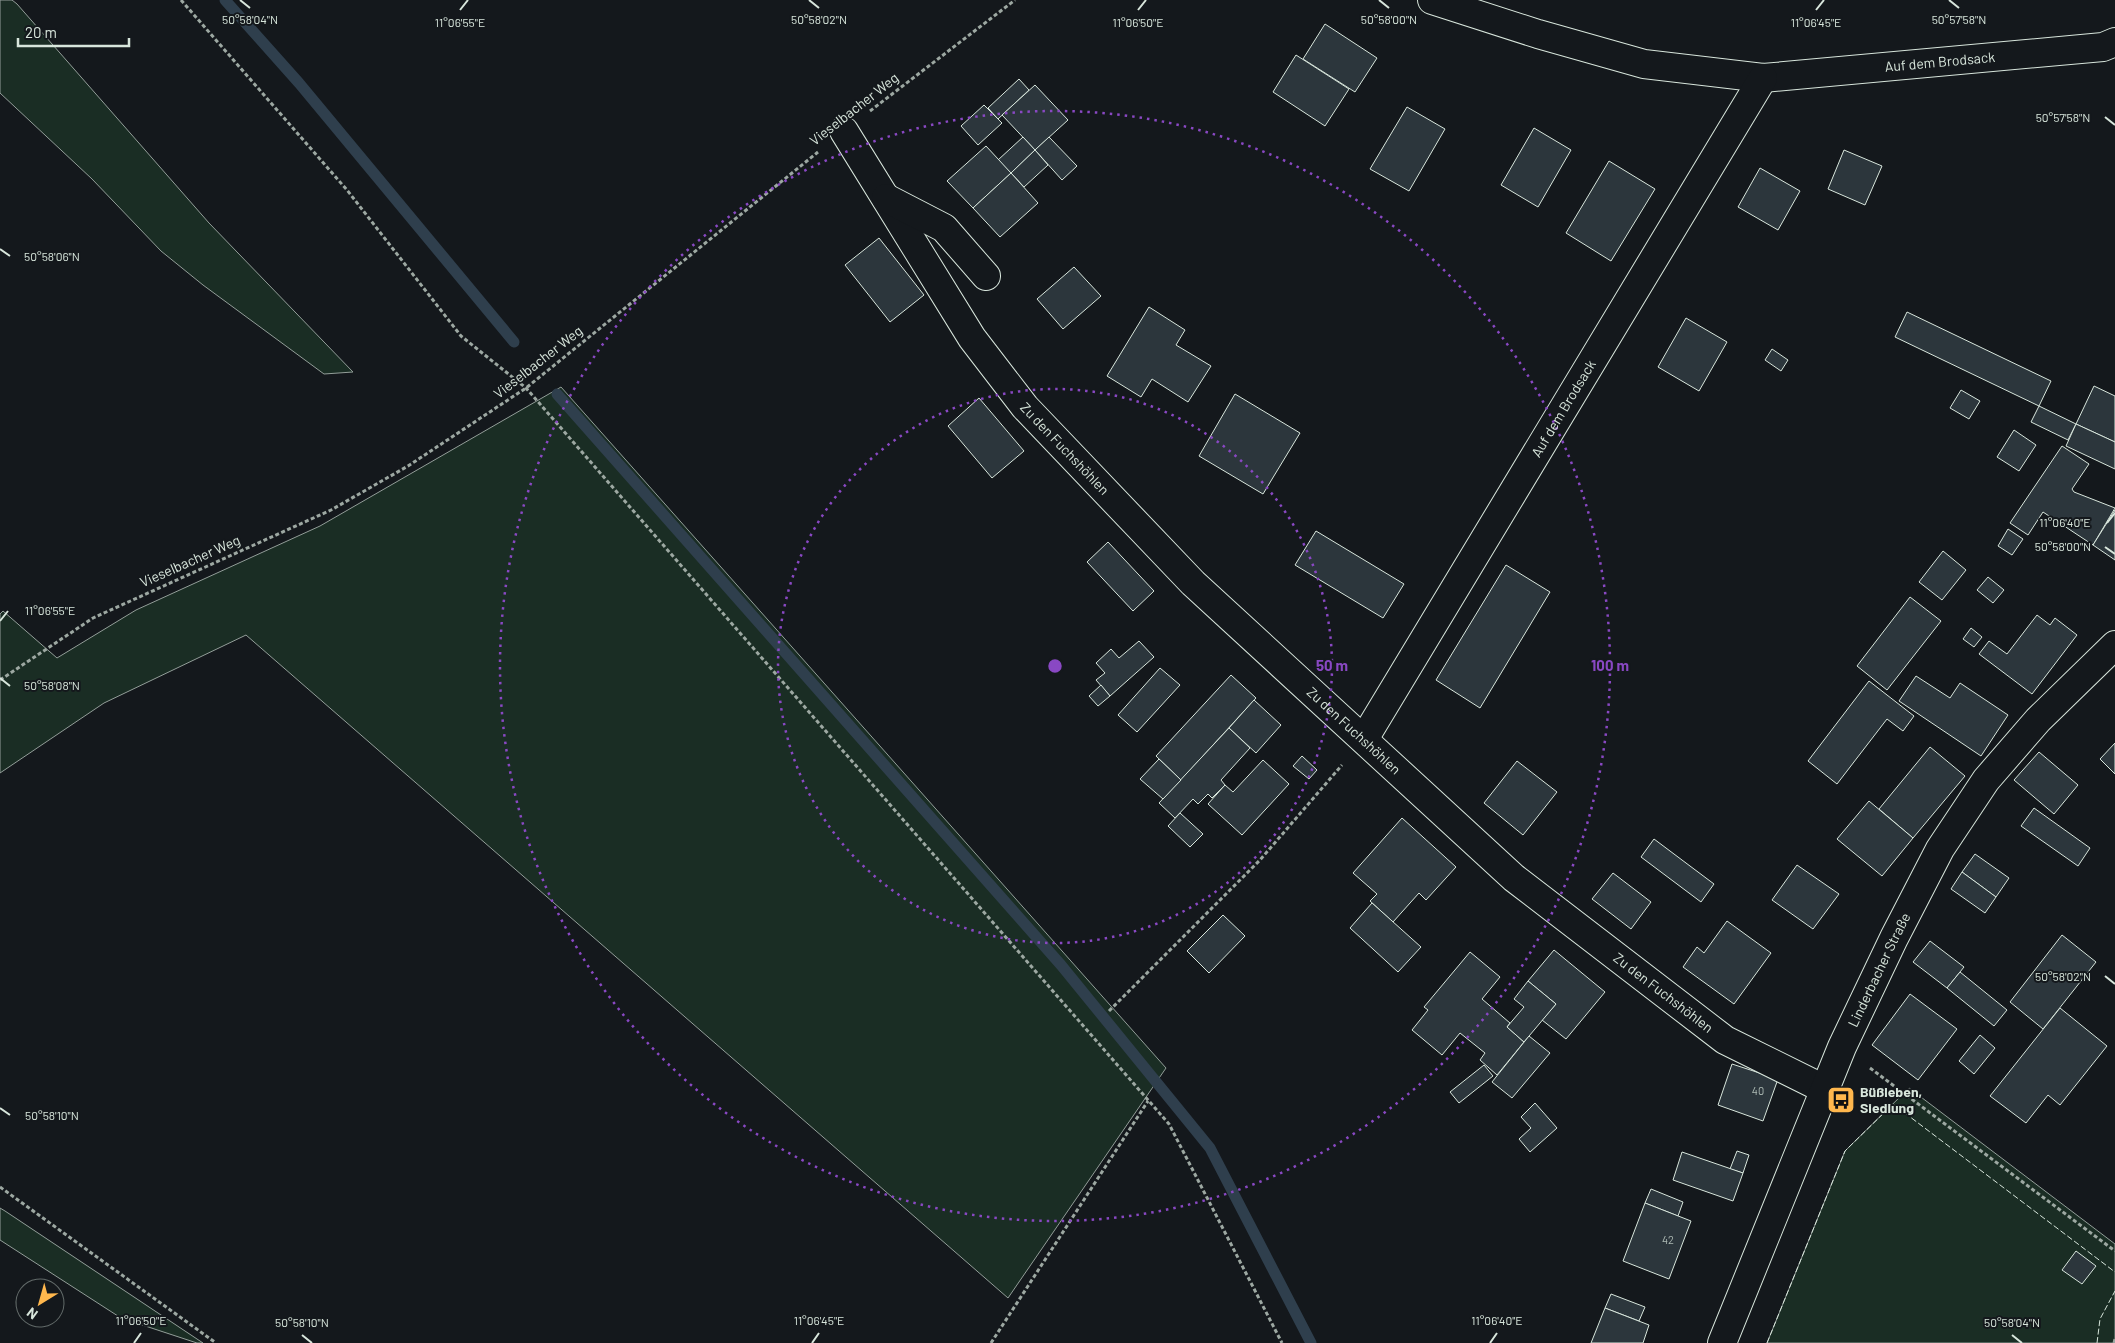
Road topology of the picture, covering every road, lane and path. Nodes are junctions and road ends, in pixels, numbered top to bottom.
1 (180, 0) edge
2 (1015, 0) edge
3 (1432, 0) edge
4 (2115, 42) edge
5 (1763, 78) junction
6 (844, 131) junction
7 (886, 198) junction
8 (986, 276) dead end
9 (526, 388) junction
10 (2115, 645) edge
11 (0, 680) edge
12 (1364, 739) junction
13 (1109, 1011) dead end
14 (1842, 1047) junction
15 (1824, 1089) junction
16 (1148, 1101) junction
17 (0, 1187) edge
18 (2115, 1251) edge
19 (2115, 1339) edge
20 (216, 1343) edge
21 (991, 1343) edge
22 (1282, 1343) edge
23 (1722, 1343) edge
24 (2114, 1343) edge

1 - 9 path
2 - 6 path, Vieselbacher Weg
3 - 5 street, Auf dem Brodsack
4 - 5 street, Auf dem Brodsack
5 - 12 street, Auf dem Brodsack
6 - 7 street, Zu den Fuchshöhlen
6 - 9 path, Vieselbacher Weg
7 - 8 street
7 - 12 street, Zu den Fuchshöhlen
9 - 11 path, Vieselbacher Weg
9 - 16 path
10 - 14 street, Linderbacher Straße
12 - 13 path
12 - 15 street, Zu den Fuchshöhlen
14 - 15 street, Linderbacher Straße
14 - 18 path
15 - 23 street, Linderbacher Straße
16 - 21 path
16 - 22 path
17 - 20 path
19 - 24 path

